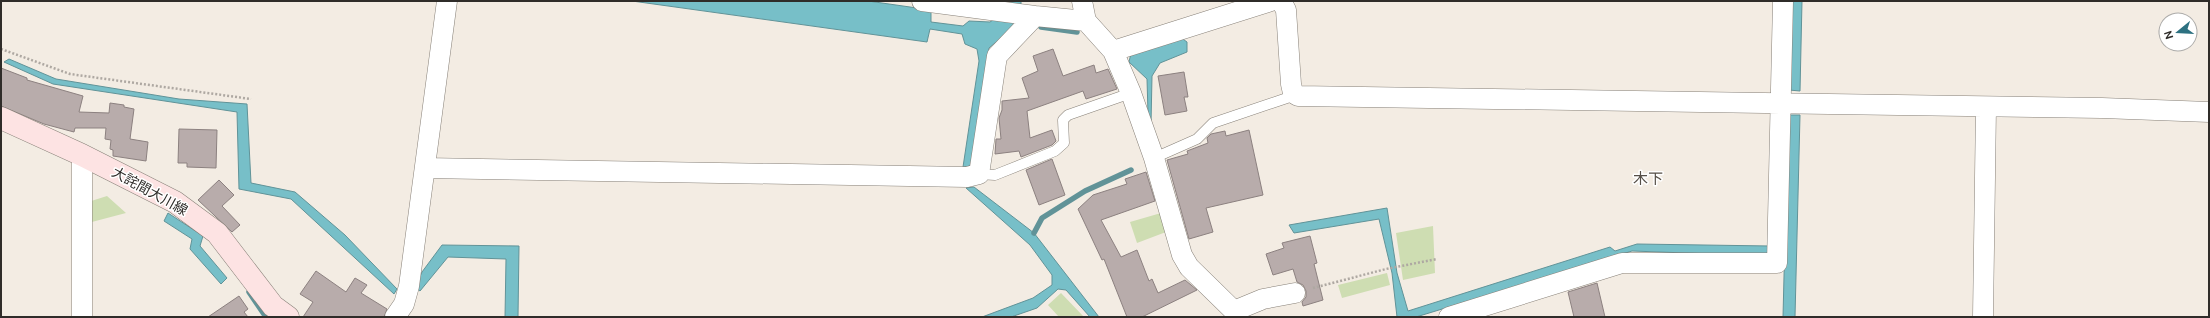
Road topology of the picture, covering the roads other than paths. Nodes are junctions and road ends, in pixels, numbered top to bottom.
1 (447, 1) edge
2 (922, 1) edge
3 (1082, 1) edge
4 (1271, 1) edge
5 (1281, 1) edge
6 (1783, 1) edge
7 (1029, 16) junction
8 (1086, 21) junction
9 (1113, 52) junction
10 (1293, 92) junction
11 (1131, 93) junction
12 (1781, 102) junction
13 (1986, 107) junction
14 (2209, 112) edge
15 (1, 118) edge
16 (82, 155) junction
17 (1154, 158) junction
18 (425, 168) junction
19 (979, 174) junction
20 (1295, 293) road end
21 (1236, 314) edge
22 (82, 317) edge
23 (288, 317) edge
24 (395, 317) edge
25 (1448, 317) edge
26 (1983, 317) edge

1 - 18 street
2 - 7 street
3 - 8 street
4 - 9 street
5 - 10 street
6 - 12 street
7 - 8 street
7 - 19 street
8 - 9 street
9 - 11 street
10 - 12 street
10 - 17 lane
11 - 17 street
11 - 19 lane
12 - 13 street
12 - 25 street
13 - 14 street
13 - 26 street
15 - 16 main road, 大詫間大川線
16 - 22 street
16 - 23 main road, 大詫間大川線
17 - 21 street
18 - 19 street
18 - 24 street
20 - 21 street

